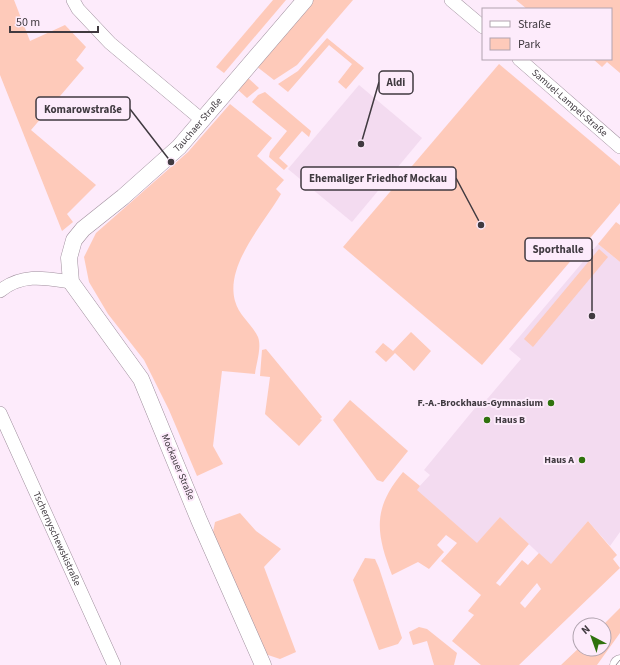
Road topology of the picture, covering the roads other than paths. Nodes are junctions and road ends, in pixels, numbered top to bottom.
1 (73, 0) edge
2 (305, 0) edge
3 (451, 0) edge
4 (482, 26) edge
5 (521, 60) edge
6 (202, 120) junction
7 (620, 147) edge
8 (71, 282) junction
9 (0, 291) edge
10 (0, 413) edge
11 (114, 665) edge
12 (264, 665) edge

1 - 6 street
2 - 6 street, Tauchaer Straße
3 - 4 street
5 - 7 street, Samuel-Lampel-Straße
6 - 8 street, Tauchaer Straße
8 - 9 street
8 - 12 street, Mockauer Straße
10 - 11 street, Tschernyschewskistraße

